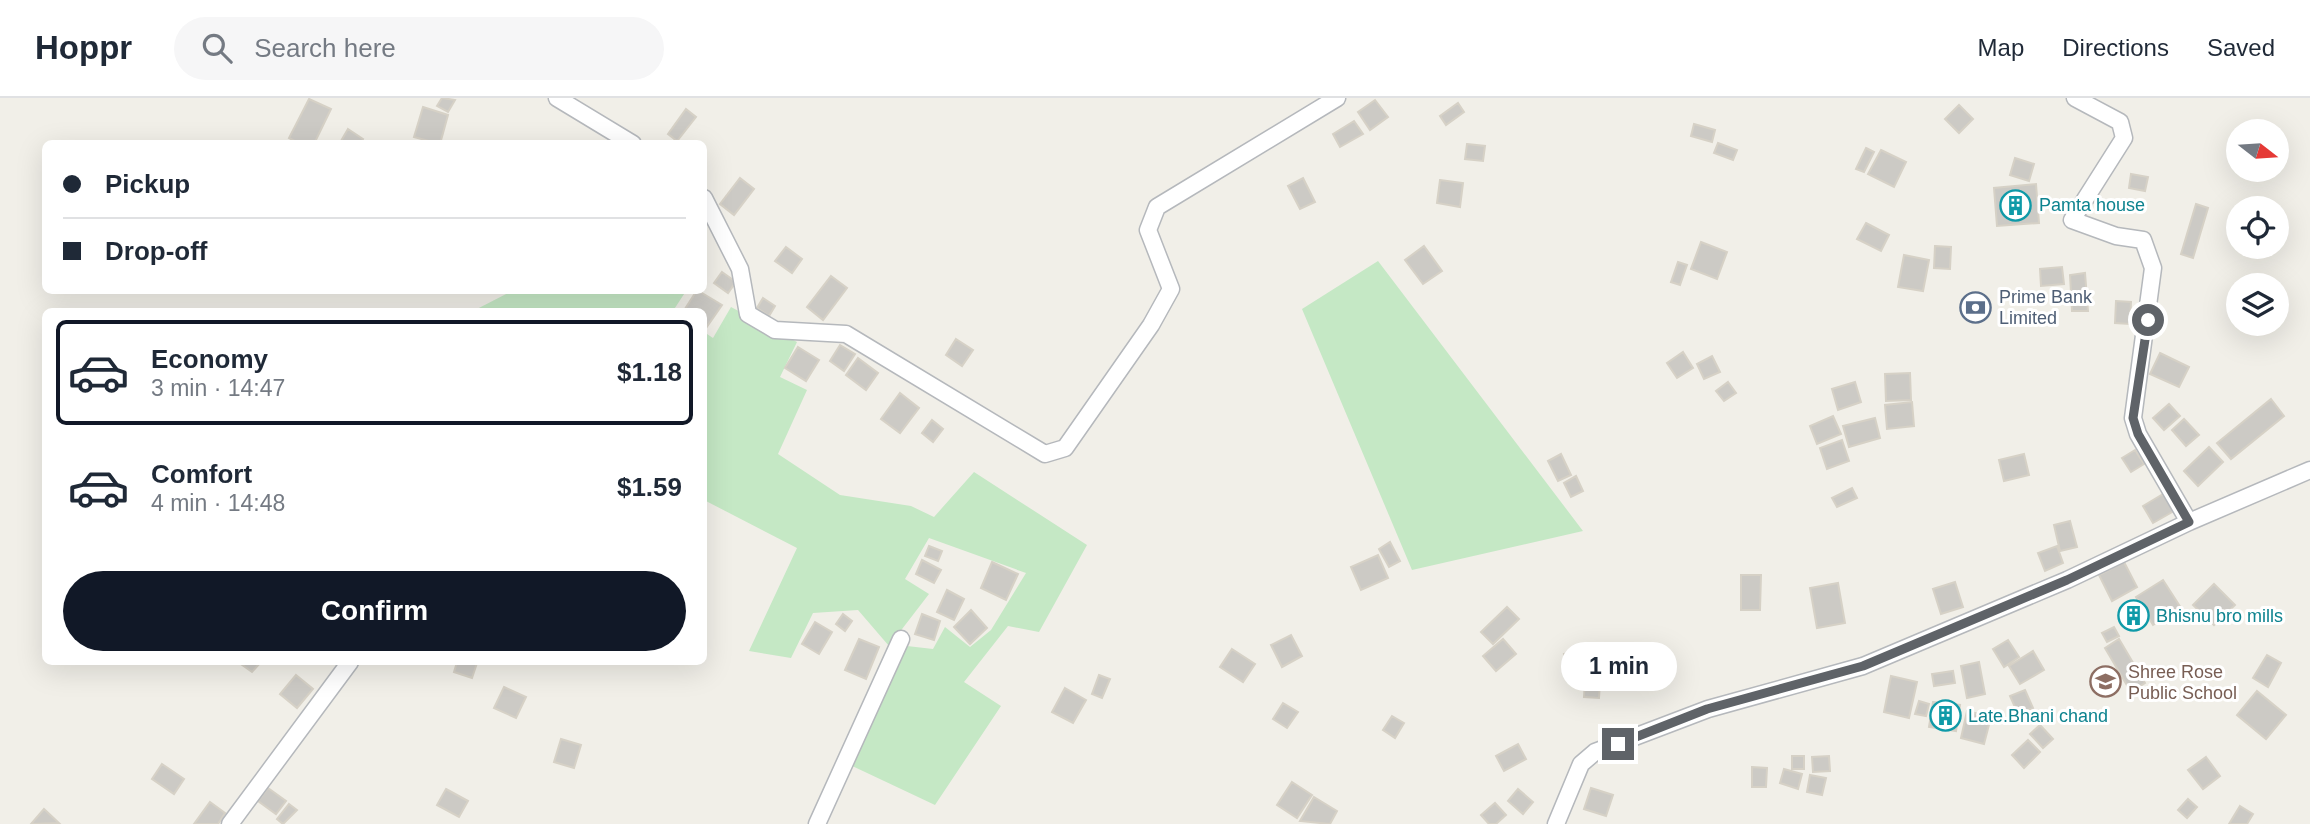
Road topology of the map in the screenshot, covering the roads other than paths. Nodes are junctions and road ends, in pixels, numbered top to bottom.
1 (557, 98) edge
2 (1337, 98) edge
3 (2075, 98) edge
4 (626, 140) edge
5 (707, 204) edge
6 (2310, 470) edge
7 (2189, 522) junction
8 (901, 639) dead end
9 (348, 665) edge
10 (230, 824) edge
11 (817, 824) edge
12 (1556, 824) edge

1 - 4 street
2 - 5 street
3 - 7 street
6 - 7 street
7 - 12 street
8 - 11 street
9 - 10 street

